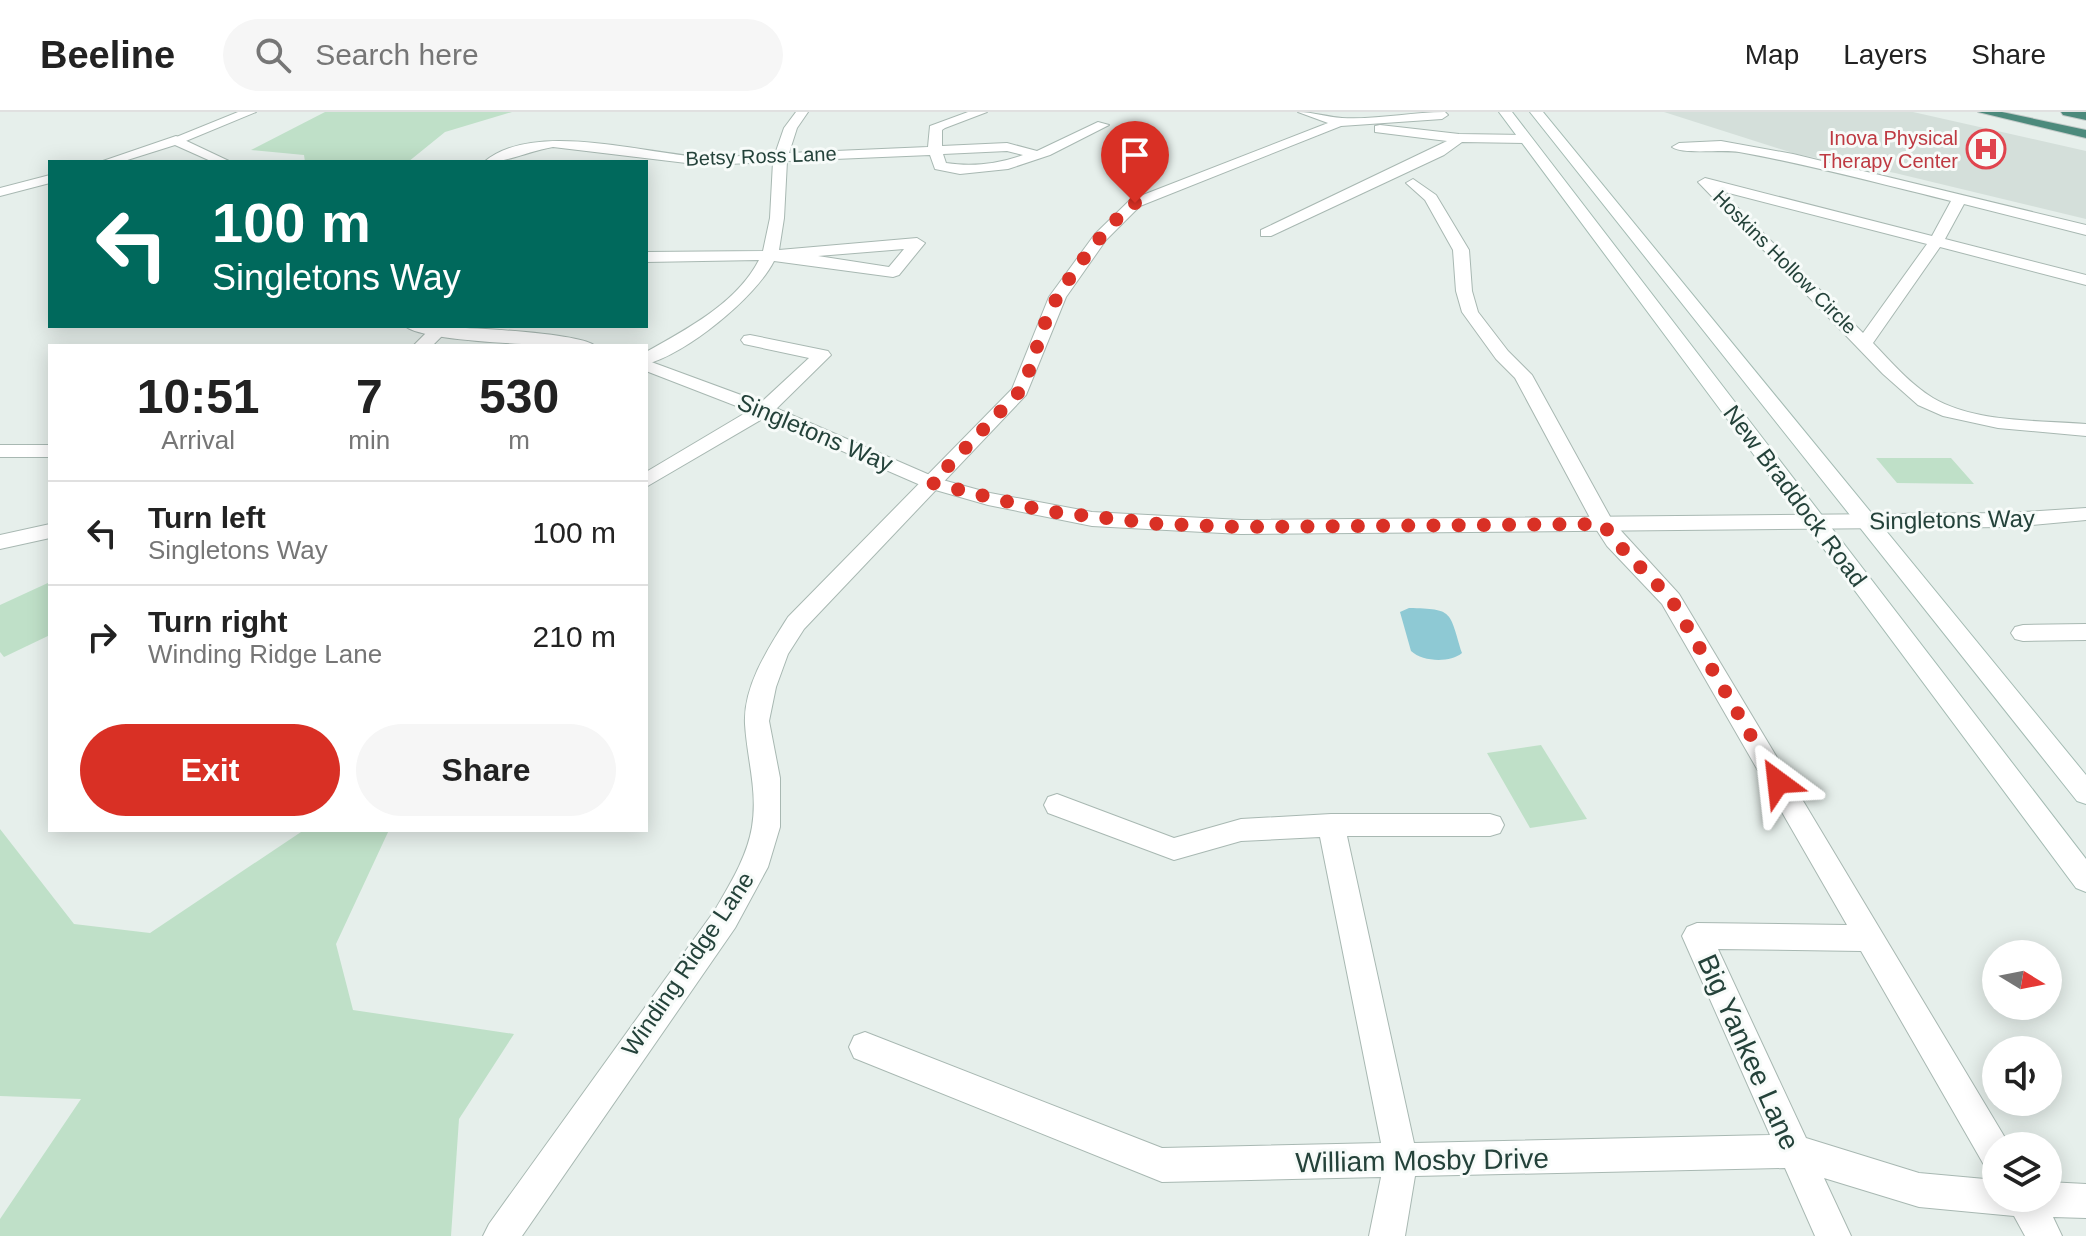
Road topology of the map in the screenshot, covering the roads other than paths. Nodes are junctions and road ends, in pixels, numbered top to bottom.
1 (250, 112) edge
2 (802, 112) edge
3 (981, 112) edge
4 (1304, 112) edge
5 (1505, 112) edge
6 (1536, 112) edge
7 (1984, 112) edge
8 (2067, 112) edge
9 (1442, 115) dead end
10 (2086, 116) edge
11 (1341, 122) junction
12 (1103, 125) dead end
13 (2086, 134) edge
14 (1459, 138) junction
15 (1525, 139) junction
16 (176, 140) junction
17 (1679, 147) dead end
18 (935, 150) junction
19 (783, 157) junction
20 (113, 160) edge
21 (220, 160) edge
22 (496, 160) edge
23 (48, 180) edge
24 (1413, 183) dead end
25 (0, 192) edge
26 (1960, 199) junction
27 (2086, 230) edge
28 (1266, 233) dead end
29 (1937, 240) junction
30 (770, 255) junction
31 (648, 257) edge
32 (2086, 280) edge
33 (424, 328) edge
34 (438, 331) junction
35 (750, 340) dead end
36 (1865, 342) junction
37 (424, 344) edge
38 (574, 344) edge
39 (648, 358) edge
40 (648, 366) edge
41 (764, 410) junction
42 (2086, 430) edge
43 (0, 451) edge
44 (48, 451) edge
45 (648, 480) edge
46 (932, 483) junction
47 (2086, 514) edge
48 (1814, 521) junction
49 (1866, 522) junction
50 (1603, 524) junction
51 (48, 531) edge
52 (0, 542) edge
53 (2086, 632) edge
54 (2023, 633) dead end
55 (2086, 794) edge
56 (1057, 805) dead end
57 (1331, 825) junction
58 (1490, 825) dead end
59 (2086, 880) edge
60 (1868, 938) junction
61 (865, 1047) dead end
62 (1983, 1132) edge
63 (1793, 1151) junction
64 (1401, 1161) junction
65 (1982, 1195) edge
66 (2062, 1200) edge
67 (2086, 1201) edge
68 (2024, 1212) edge
69 (501, 1236) edge
70 (1387, 1236) edge
71 (1833, 1236) edge
72 (2044, 1236) edge

1 - 16 street
2 - 19 street
3 - 18 street
4 - 11 street
5 - 15 street, New Braddock Road
6 - 49 street, New Braddock Road
7 - 13 highway
8 - 10 highway
9 - 11 street, Winding Ridge Lane
11 - 14 street
11 - 46 street, Winding Ridge Lane
12 - 18 street, Betsy Ross Lane
14 - 15 street
14 - 28 street
15 - 48 street, New Braddock Road
16 - 20 street
16 - 21 street
17 - 26 street
18 - 19 street, Betsy Ross Lane
19 - 22 street, Betsy Ross Lane
19 - 30 street
23 - 25 street
24 - 50 street
26 - 27 street
26 - 29 street
29 - 32 street, Hoskins Hollow Circle
29 - 36 street
29 - 36 street, Hoskins Hollow Circle
30 - 30 street
30 - 31 street
30 - 39 street
33 - 34 street
34 - 37 street
34 - 38 street
35 - 41 street
36 - 42 street, Hoskins Hollow Circle
40 - 41 street, Singletons Way
41 - 45 street
41 - 46 street, Singletons Way
43 - 44 street
46 - 50 street, Singletons Way
46 - 69 street, Winding Ridge Lane
47 - 49 street, Singletons Way
48 - 49 street, Singletons Way
48 - 50 street, Singletons Way
48 - 59 street, New Braddock Road
49 - 55 street, New Braddock Road
50 - 60 street
51 - 52 street
53 - 54 street
56 - 57 street
57 - 58 street
57 - 64 street
60 - 62 street
60 - 63 street, Big Yankee Lane
61 - 64 street, William Mosby Drive
63 - 64 street, William Mosby Drive
63 - 65 street, William Mosby Drive
63 - 71 street, Big Yankee Lane
64 - 70 street
66 - 67 street, William Mosby Drive
68 - 72 street

